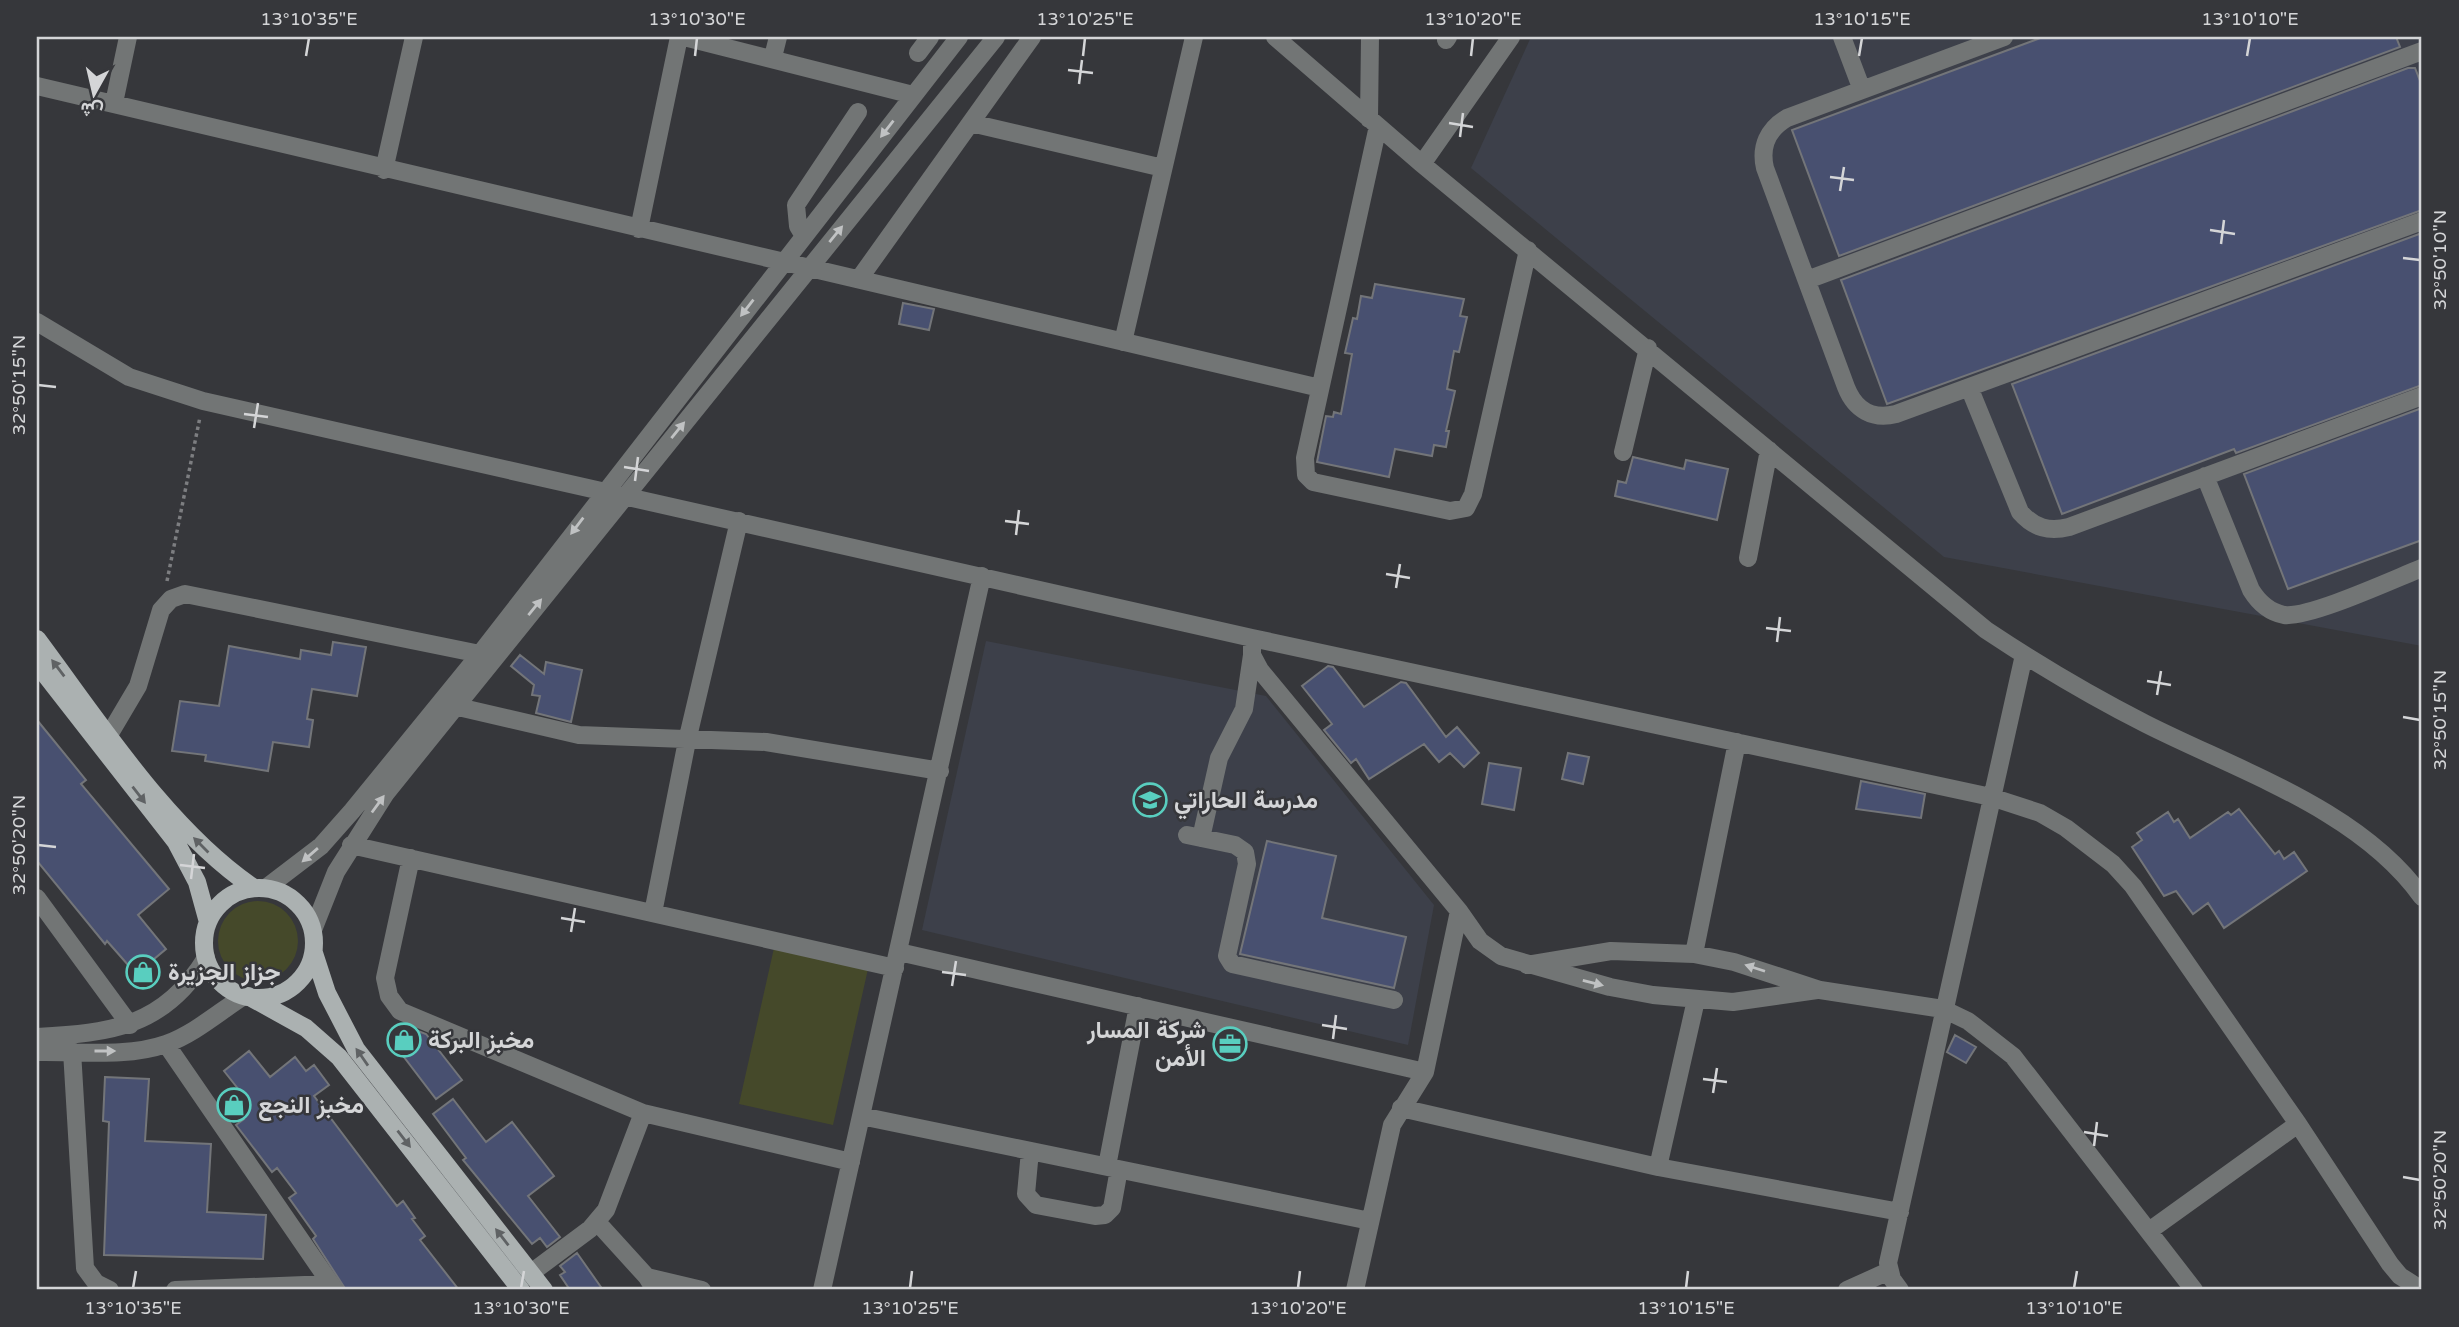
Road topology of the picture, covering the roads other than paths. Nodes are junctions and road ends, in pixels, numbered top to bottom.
1 (128, 37) edge
2 (414, 37) edge
3 (681, 37) edge
4 (778, 37) edge
5 (930, 37) edge
6 (959, 37) edge
7 (996, 37) edge
8 (1032, 37) edge
9 (1194, 37) edge
10 (1275, 37) edge
11 (1370, 37) edge
12 (1511, 37) edge
13 (1842, 37) edge
14 (2004, 37) edge
15 (2419, 37) edge
16 (2422, 48) edge
17 (918, 53) dead end
18 (773, 57) junction
19 (37, 86) edge
20 (1862, 90) junction
21 (914, 96) junction
22 (114, 103) junction
23 (858, 112) dead end
24 (1374, 122) junction
25 (971, 123) junction
26 (1422, 164) junction
27 (1163, 168) junction
28 (384, 170) junction
29 (2422, 221) edge
30 (639, 229) junction
31 (804, 236) junction
32 (1528, 250) junction
33 (783, 262) junction
34 (808, 268) junction
35 (859, 279) junction
36 (1807, 280) junction
37 (37, 322) edge
38 (1123, 342) junction
39 (1648, 348) junction
40 (1969, 387) junction
41 (1320, 388) junction
42 (2422, 396) edge
43 (1769, 450) junction
44 (1623, 452) dead end
45 (2205, 476) junction
46 (603, 492) junction
47 (625, 496) junction
48 (738, 521) junction
49 (1748, 558) dead end
50 (2422, 568) edge
51 (982, 576) junction
52 (37, 639) edge
53 (1252, 646) junction
54 (480, 654) junction
55 (2024, 655) junction
56 (37, 664) edge
57 (454, 706) junction
58 (109, 734) junction
59 (687, 741) junction
60 (1737, 742) junction
61 (940, 771) junction
62 (1991, 797) junction
63 (351, 845) junction
64 (411, 858) junction
65 (260, 888) junction
66 (2422, 897) edge
67 (37, 898) edge
68 (1459, 911) junction
69 (653, 913) junction
70 (208, 922) junction
71 (313, 930) junction
72 (314, 953) junction
73 (1694, 954) junction
74 (206, 958) junction
75 (897, 960) junction
76 (1527, 965) junction
77 (1820, 990) junction
78 (246, 996) junction
79 (1394, 1000) dead end
80 (1696, 1000) junction
81 (1138, 1006) junction
82 (1943, 1009) junction
83 (130, 1025) junction
84 (37, 1037) edge
85 (166, 1044) junction
86 (72, 1051) junction
87 (37, 1052) edge
88 (1425, 1072) junction
89 (1401, 1108) junction
90 (643, 1114) junction
91 (862, 1116) junction
92 (2298, 1124) junction
93 (1030, 1151) junction
94 (851, 1162) junction
95 (1658, 1167) junction
96 (1113, 1168) junction
97 (1900, 1212) junction
98 (1370, 1221) junction
99 (597, 1222) junction
100 (2149, 1231) junction
101 (1889, 1271) junction
102 (531, 1273) junction
103 (651, 1284) edge
104 (333, 1287) edge
105 (2191, 1289) edge
106 (110, 1290) edge
107 (175, 1290) edge
108 (521, 1290) edge
109 (544, 1290) edge
110 (702, 1290) edge
111 (822, 1290) edge
112 (1355, 1290) edge
113 (1847, 1290) edge
114 (1900, 1290) edge
115 (2422, 1290) edge

1 - 22 street
2 - 28 street
3 - 18 street
3 - 30 street
4 - 18 street
5 - 17 street
6 - 21 street
34 -> 7 street
8 - 25 street
9 - 27 street
10 - 24 street
11 - 24 street
12 - 26 street
13 - 20 street
14 - 20 street
15 - 16 street
16 - 36 street
18 - 21 street
19 - 22 street
20 - 36 street
21 -> 31 street
22 - 28 street
23 - 31 street
24 - 26 street
24 - 41 street
25 - 27 street
25 - 35 street
26 - 32 street
27 - 38 street
28 - 30 street
29 - 40 street
30 - 33 street
31 - 33 street
32 - 39 street
32 - 41 street
33 - 34 street
33 -> 46 street
34 - 35 street
47 -> 34 street
35 - 38 street
36 - 40 street
37 - 46 street
38 - 41 street
39 - 43 street
39 - 44 street
40 - 45 street
42 - 45 street
43 - 49 street
43 - 55 street
45 - 50 street
46 - 47 street
46 -> 54 street
47 - 48 street
57 -> 47 street
48 - 51 street
48 - 59 street
51 - 53 street
51 - 61 street
58 -> 52 main road
53 - 60 street
53 - 68 street
53 - 79 street
54 - 58 street
54 -> 65 street
55 - 62 street
55 - 66 street
56 -> 70 main road
57 - 59 street
63 -> 57 street
65 -> 58 main road
59 - 61 street
59 - 69 street
60 - 62 street
60 - 73 street
61 - 75 street
62 - 82 street
62 - 92 street
63 - 64 street
63 - 71 street
64 - 69 street
64 - 90 street
65 - 70 main road
65 - 71 main road
67 - 83 street
68 - 76 street
68 - 88 street
69 - 75 street
70 - 74 main road
71 - 72 main road
72 - 78 main road
102 -> 72 main road
73 - 76 street
77 -> 73 street
74 - 78 main road
74 - 83 street
75 - 81 street
75 - 91 street
76 -> 80 street
77 - 80 street
77 - 82 street
78 - 85 street
78 -> 108 main road
80 - 95 street
81 - 88 street
81 - 96 street
82 - 97 street
82 - 100 street
83 - 84 street
86 -> 85 street
85 - 104 street
86 - 87 street
86 - 106 street
88 - 89 street
89 - 95 street
89 - 98 street
90 - 94 street
90 - 99 street
91 - 93 street
91 - 94 street
92 - 100 street
92 - 115 street
93 - 96 street
93 - 96 street
94 - 111 street
95 - 97 street
96 - 98 street
97 - 101 street
98 - 112 street
99 - 102 street
99 - 103 street
100 - 105 street
101 - 113 street
101 - 114 street
102 - 109 main road
103 - 110 street
104 - 107 street

